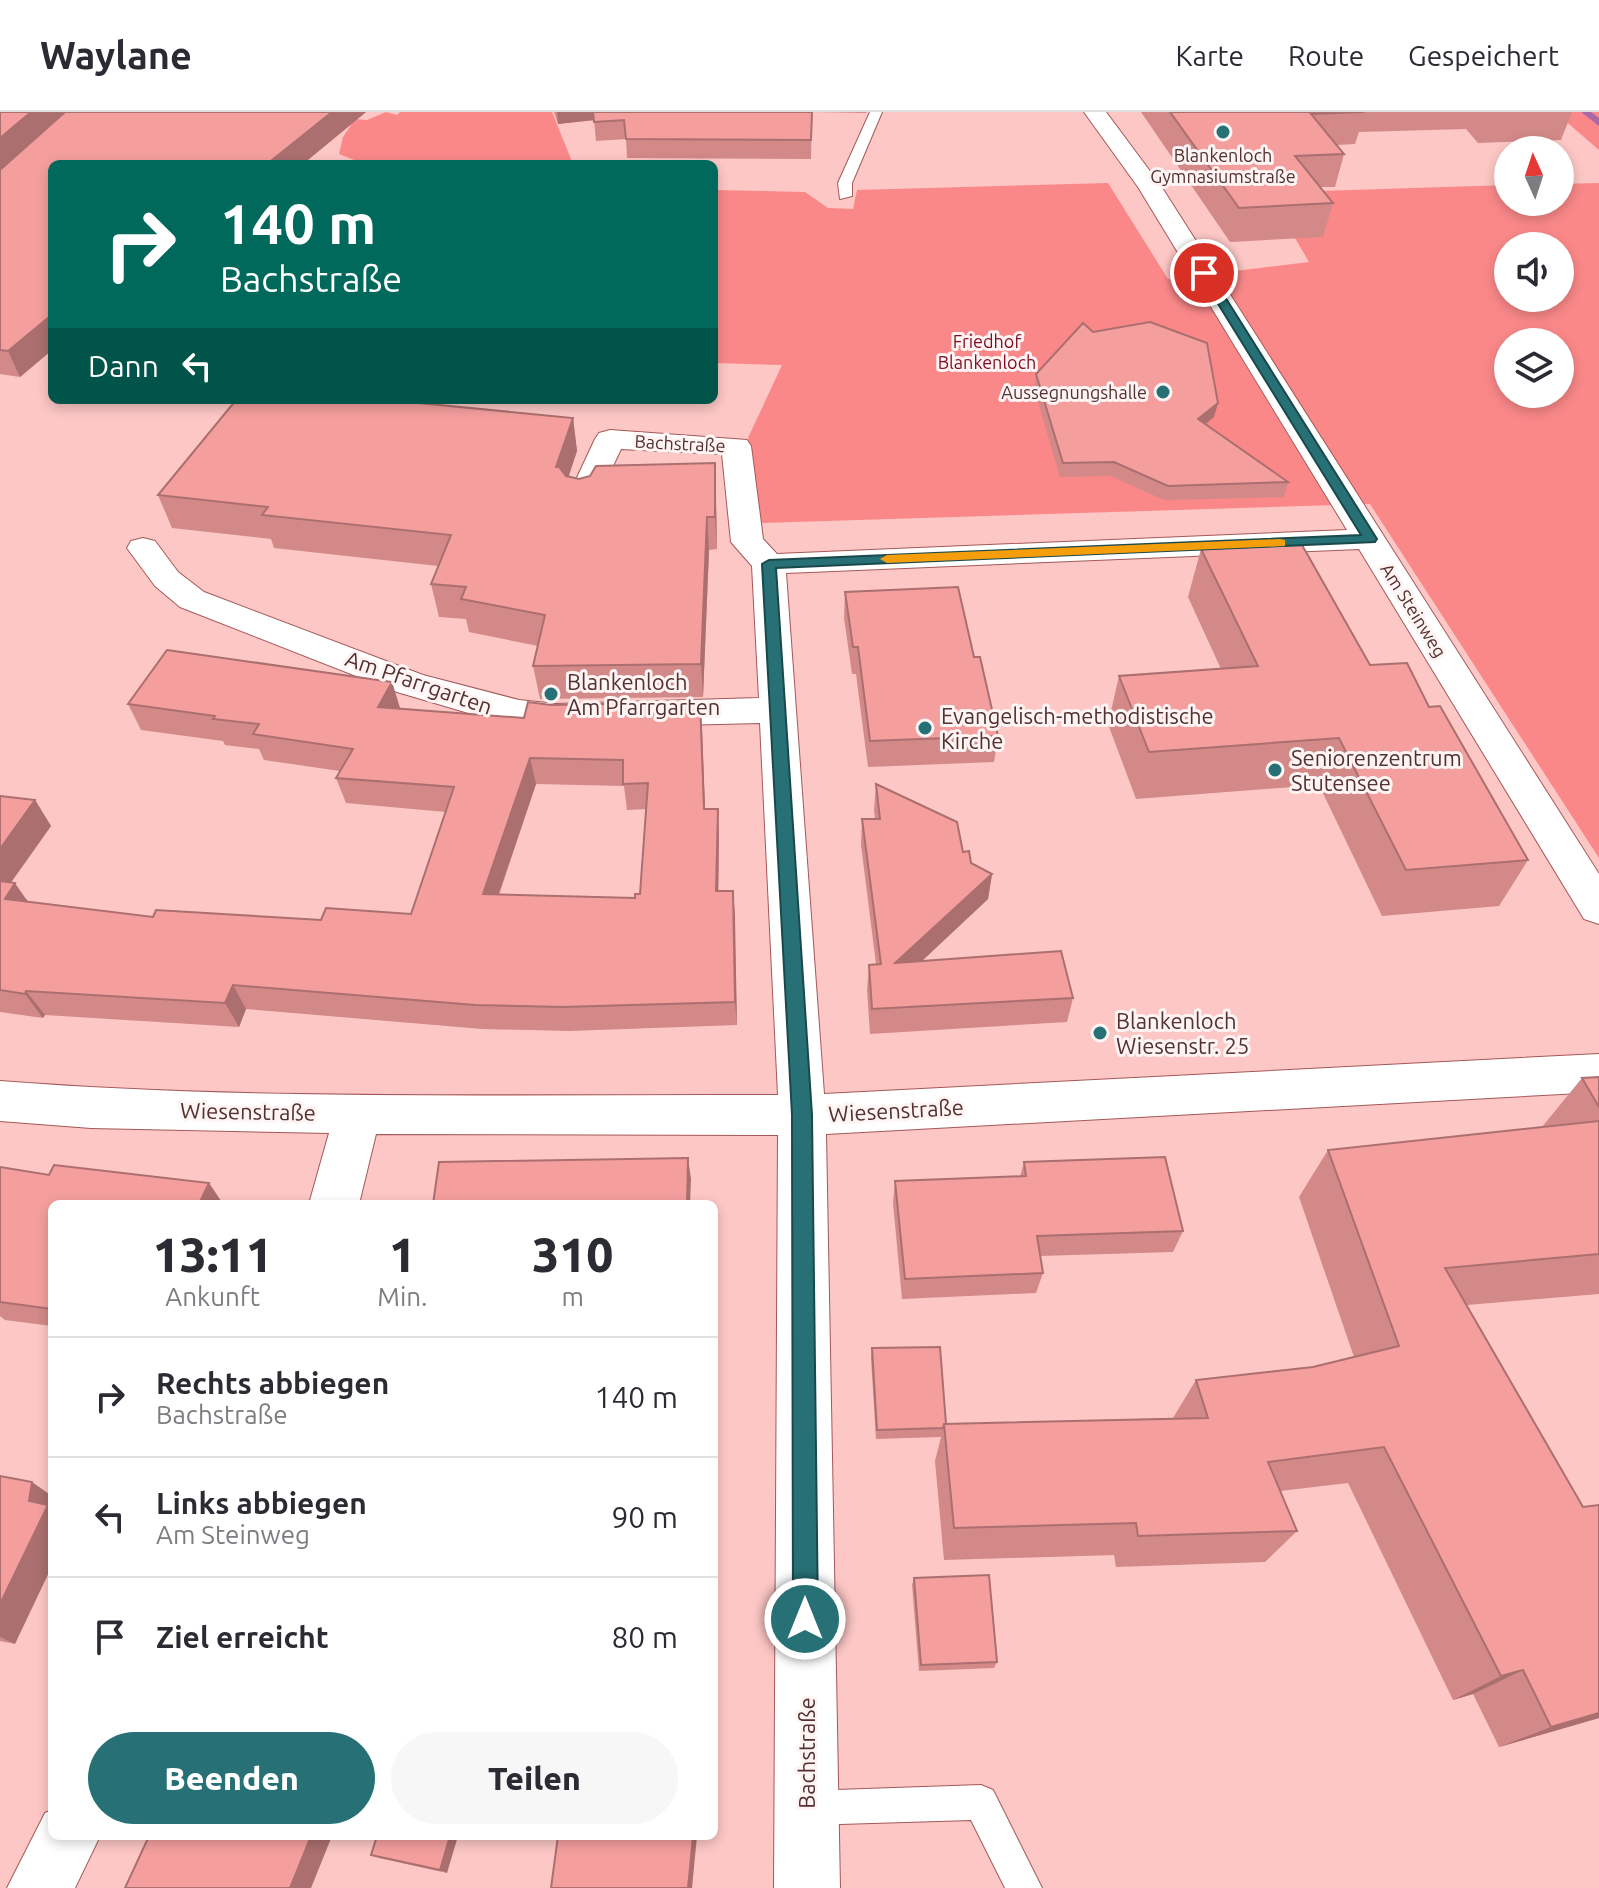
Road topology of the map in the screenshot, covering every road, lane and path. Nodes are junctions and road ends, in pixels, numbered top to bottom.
1 (876, 112) edge
2 (1095, 112) edge
3 (845, 196) dead end
4 (583, 499) edge
5 (1370, 539) junction
6 (143, 548) dead end
7 (769, 564) junction
8 (776, 710) junction
9 (1599, 908) edge
10 (1599, 1073) edge
11 (0, 1101) edge
12 (358, 1114) junction
13 (802, 1115) junction
14 (335, 1200) edge
15 (807, 1808) junction
16 (66, 1840) edge
17 (40, 1888) edge
18 (807, 1888) edge
19 (1024, 1888) edge

1 - 3 lane
2 - 5 street, Am Steinweg
4 - 7 street, Bachstraße
5 - 7 street
5 - 9 street, Am Steinweg
6 - 8 street, Am Pfarrgarten
7 - 8 street, Bachstraße
8 - 13 street, Bachstraße
10 - 13 street, Wiesenstraße
11 - 12 street, Wiesenstraße
12 - 13 street, Wiesenstraße
12 - 14 street
13 - 15 street, Bachstraße
15 - 18 street, Bachstraße
15 - 19 lane
16 - 17 street

